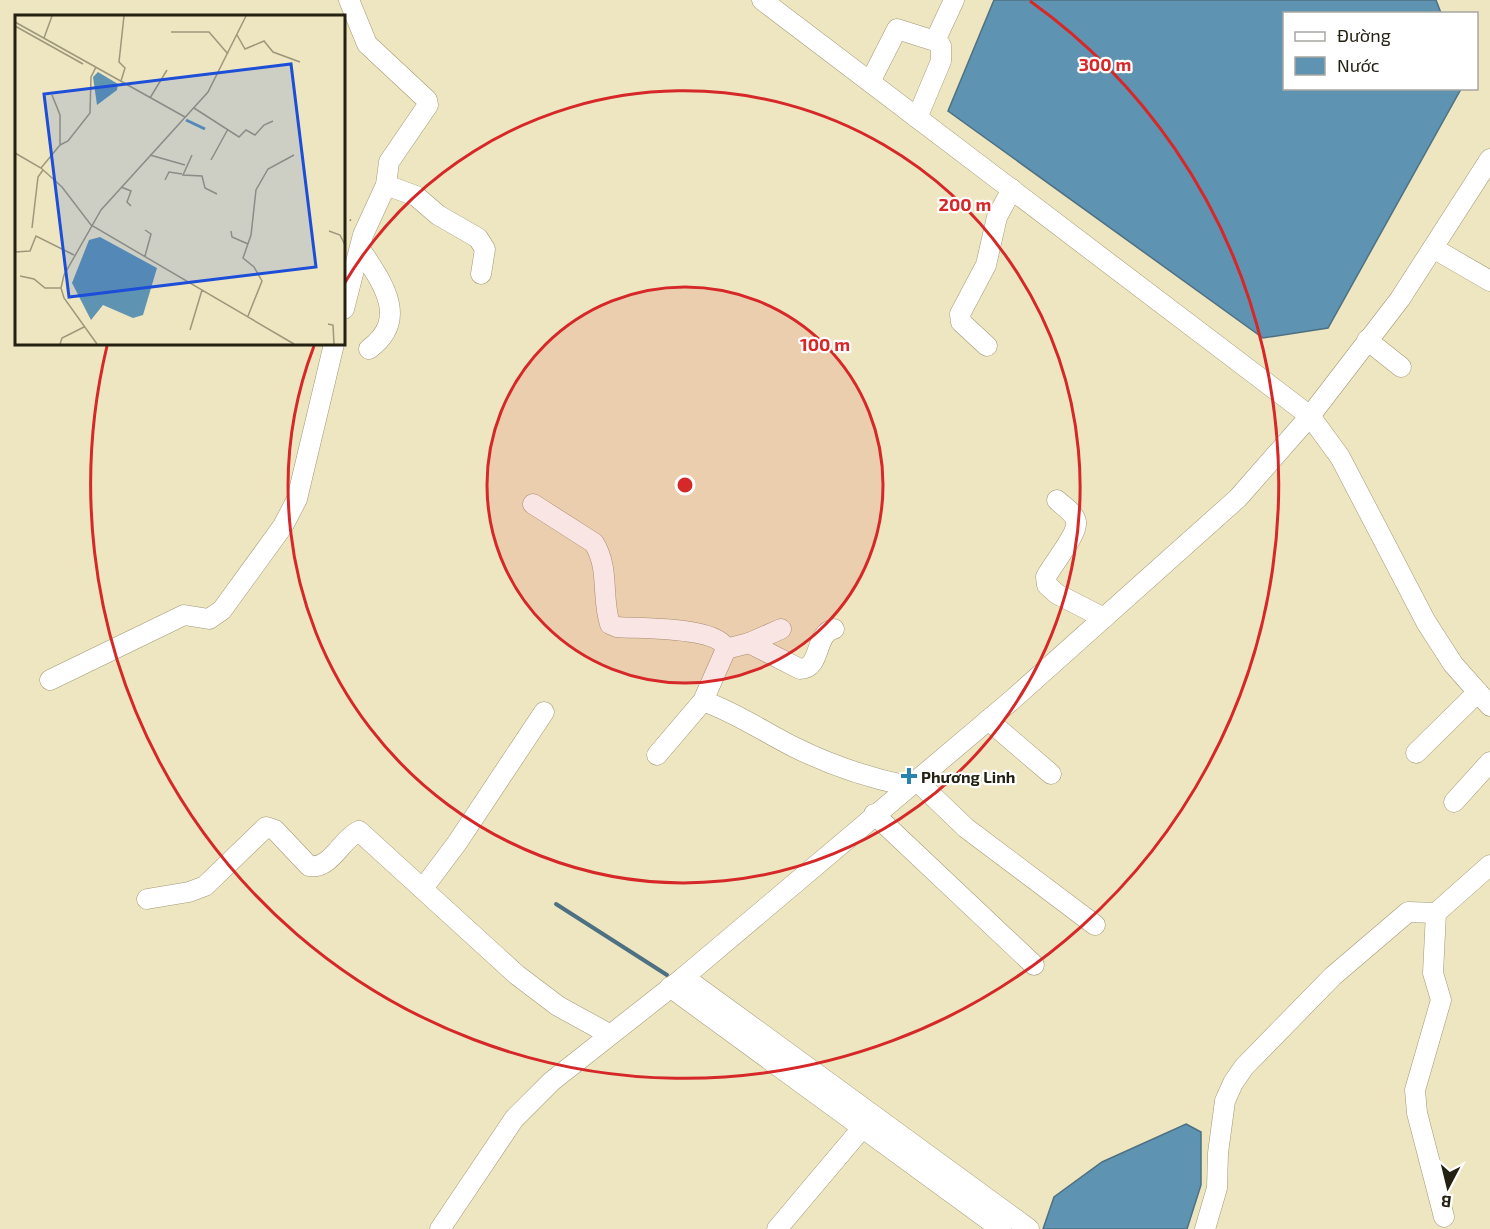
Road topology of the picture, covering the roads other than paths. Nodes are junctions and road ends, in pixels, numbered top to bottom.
1 (349, 0) edge
2 (762, 0) edge
3 (954, 0) edge
4 (935, 41) junction
5 (870, 82) junction
6 (917, 118) junction
7 (1490, 159) edge
8 (386, 185) junction
9 (1012, 189) junction
10 (1433, 248) junction
11 (360, 249) junction
12 (481, 274) dead end
13 (1490, 281) edge
14 (345, 305) edge
15 (1368, 340) junction
16 (334, 345) edge
17 (987, 346) dead end
18 (369, 349) dead end
19 (1401, 367) dead end
20 (1310, 416) junction
21 (1057, 500) dead end
22 (533, 504) dead end
23 (1104, 618) junction
24 (781, 629) dead end
25 (834, 629) dead end
26 (749, 643) junction
27 (726, 649) junction
28 (50, 680) dead end
29 (1484, 699) edge
30 (703, 700) junction
31 (544, 712) dead end
32 (988, 720) junction
33 (1416, 753) dead end
34 (657, 755) dead end
35 (1490, 762) edge
36 (1051, 774) dead end
37 (912, 783) junction
38 (1454, 802) dead end
39 (874, 814) junction
40 (1490, 864) edge
41 (424, 887) junction
42 (147, 899) dead end
43 (1436, 913) junction
44 (1095, 926) dead end
45 (1034, 965) dead end
46 (677, 982) junction
47 (609, 1034) junction
48 (863, 1127) junction
49 (1444, 1217) dead end
50 (440, 1229) edge
51 (777, 1229) edge
52 (1001, 1229) edge
53 (1029, 1229) edge
54 (1205, 1229) edge

1 - 8 street
2 - 5 street
3 - 4 street
4 - 5 street
4 - 6 street
5 - 6 street
6 - 9 street
7 - 10 street
8 - 11 street
8 - 12 street
9 - 17 street
9 - 20 street
10 - 13 street
10 - 15 street
11 - 14 street
11 - 18 street
15 - 19 street
15 - 20 street
16 - 28 street
20 - 23 street
20 - 29 street
21 - 23 street
22 - 27 street
23 - 32 street
24 - 26 street
25 - 26 street
26 - 27 street
27 - 30 street
29 - 33 street
30 - 34 street
30 - 37 street
31 - 41 street
32 - 36 street
32 - 37 street
35 - 38 street
37 - 39 street
37 - 44 street
39 - 45 street
39 - 46 street
40 - 43 street
41 - 42 street
41 - 47 street
43 - 49 street
43 - 54 street
46 - 47 street
46 - 48 street
46 - 53 street
47 - 50 street
48 - 51 street
48 - 52 street

